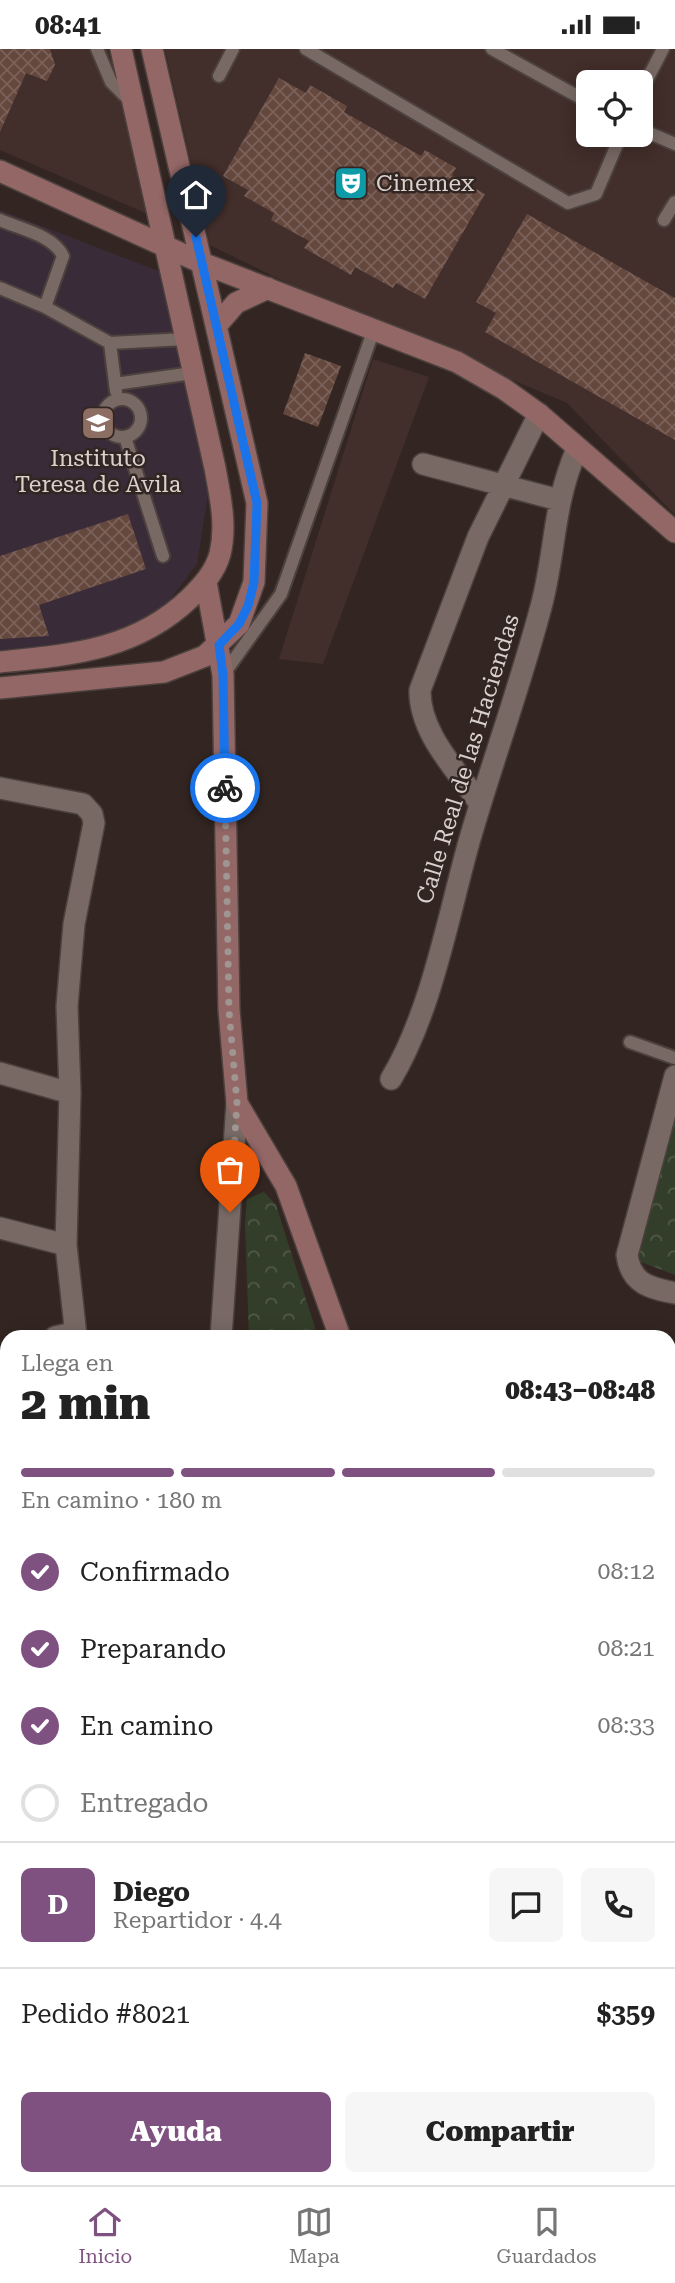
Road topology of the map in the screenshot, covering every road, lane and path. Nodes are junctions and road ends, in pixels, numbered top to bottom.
1 (97, 49) edge
2 (121, 49) edge
3 (152, 49) edge
4 (233, 49) edge
5 (306, 49) edge
6 (492, 49) edge
7 (663, 49) edge
8 (652, 70) edge
9 (219, 76) dead end
10 (576, 95) edge
11 (136, 108) junction
12 (653, 135) edge
13 (675, 144) edge
14 (616, 147) edge
15 (0, 171) edge
16 (675, 202) edge
17 (664, 219) dead end
18 (0, 221) edge
19 (167, 248) junction
20 (202, 263) junction
21 (0, 288) edge
22 (268, 288) junction
23 (45, 307) junction
24 (217, 325) junction
25 (374, 329) junction
26 (185, 339) junction
27 (110, 343) junction
28 (192, 373) junction
29 (115, 384) junction
30 (117, 399) junction
31 (539, 414) junction
32 (125, 437) junction
33 (577, 449) junction
34 (423, 464) dead end
35 (505, 484) junction
36 (559, 500) junction
37 (675, 532) edge
38 (163, 556) dead end
39 (206, 582) junction
40 (219, 645) junction
41 (0, 662) edge
42 (223, 675) junction
43 (0, 688) edge
44 (0, 788) edge
45 (480, 804) junction
46 (630, 1042) dead end
47 (675, 1058) edge
48 (0, 1073) edge
49 (675, 1076) edge
50 (391, 1079) dead end
51 (70, 1093) junction
52 (237, 1103) junction
53 (0, 1228) edge
54 (66, 1245) junction
55 (675, 1293) edge
56 (76, 1330) edge
57 (222, 1330) edge
58 (337, 1330) edge

1 - 11 lane
2 - 11 street
3 - 20 street
4 - 9 lane
5 - 14 lane
6 - 10 lane
7 - 8 lane
11 - 19 street
12 - 13 lane
15 - 19 street
16 - 17 lane
18 - 23 lane
19 - 20 street
19 - 26 street
20 - 22 street
20 - 24 street
21 - 23 lane
22 - 24 street
22 - 25 street
23 - 27 lane
24 - 40 street
25 - 31 street
25 - 42 lane
26 - 27 lane
26 - 28 street
27 - 29 lane
28 - 29 lane
28 - 39 street
29 - 30 lane
30 - 32 lane
30 - 32 lane
31 - 33 street
31 - 35 street
32 - 38 lane
33 - 36 street, Calle Real de las Haciendas
33 - 37 street
34 - 35 street
35 - 36 street
35 - 45 street
36 - 45 street, Calle Real de las Haciendas
39 - 40 street
39 - 41 street
40 - 42 street
40 - 43 street
42 - 52 street
44 - 51 street
45 - 50 street, Calle Real de las Haciendas
46 - 47 lane
48 - 51 street
49 - 55 street
51 - 54 street
52 - 57 street
52 - 58 street
53 - 54 street
54 - 56 street

